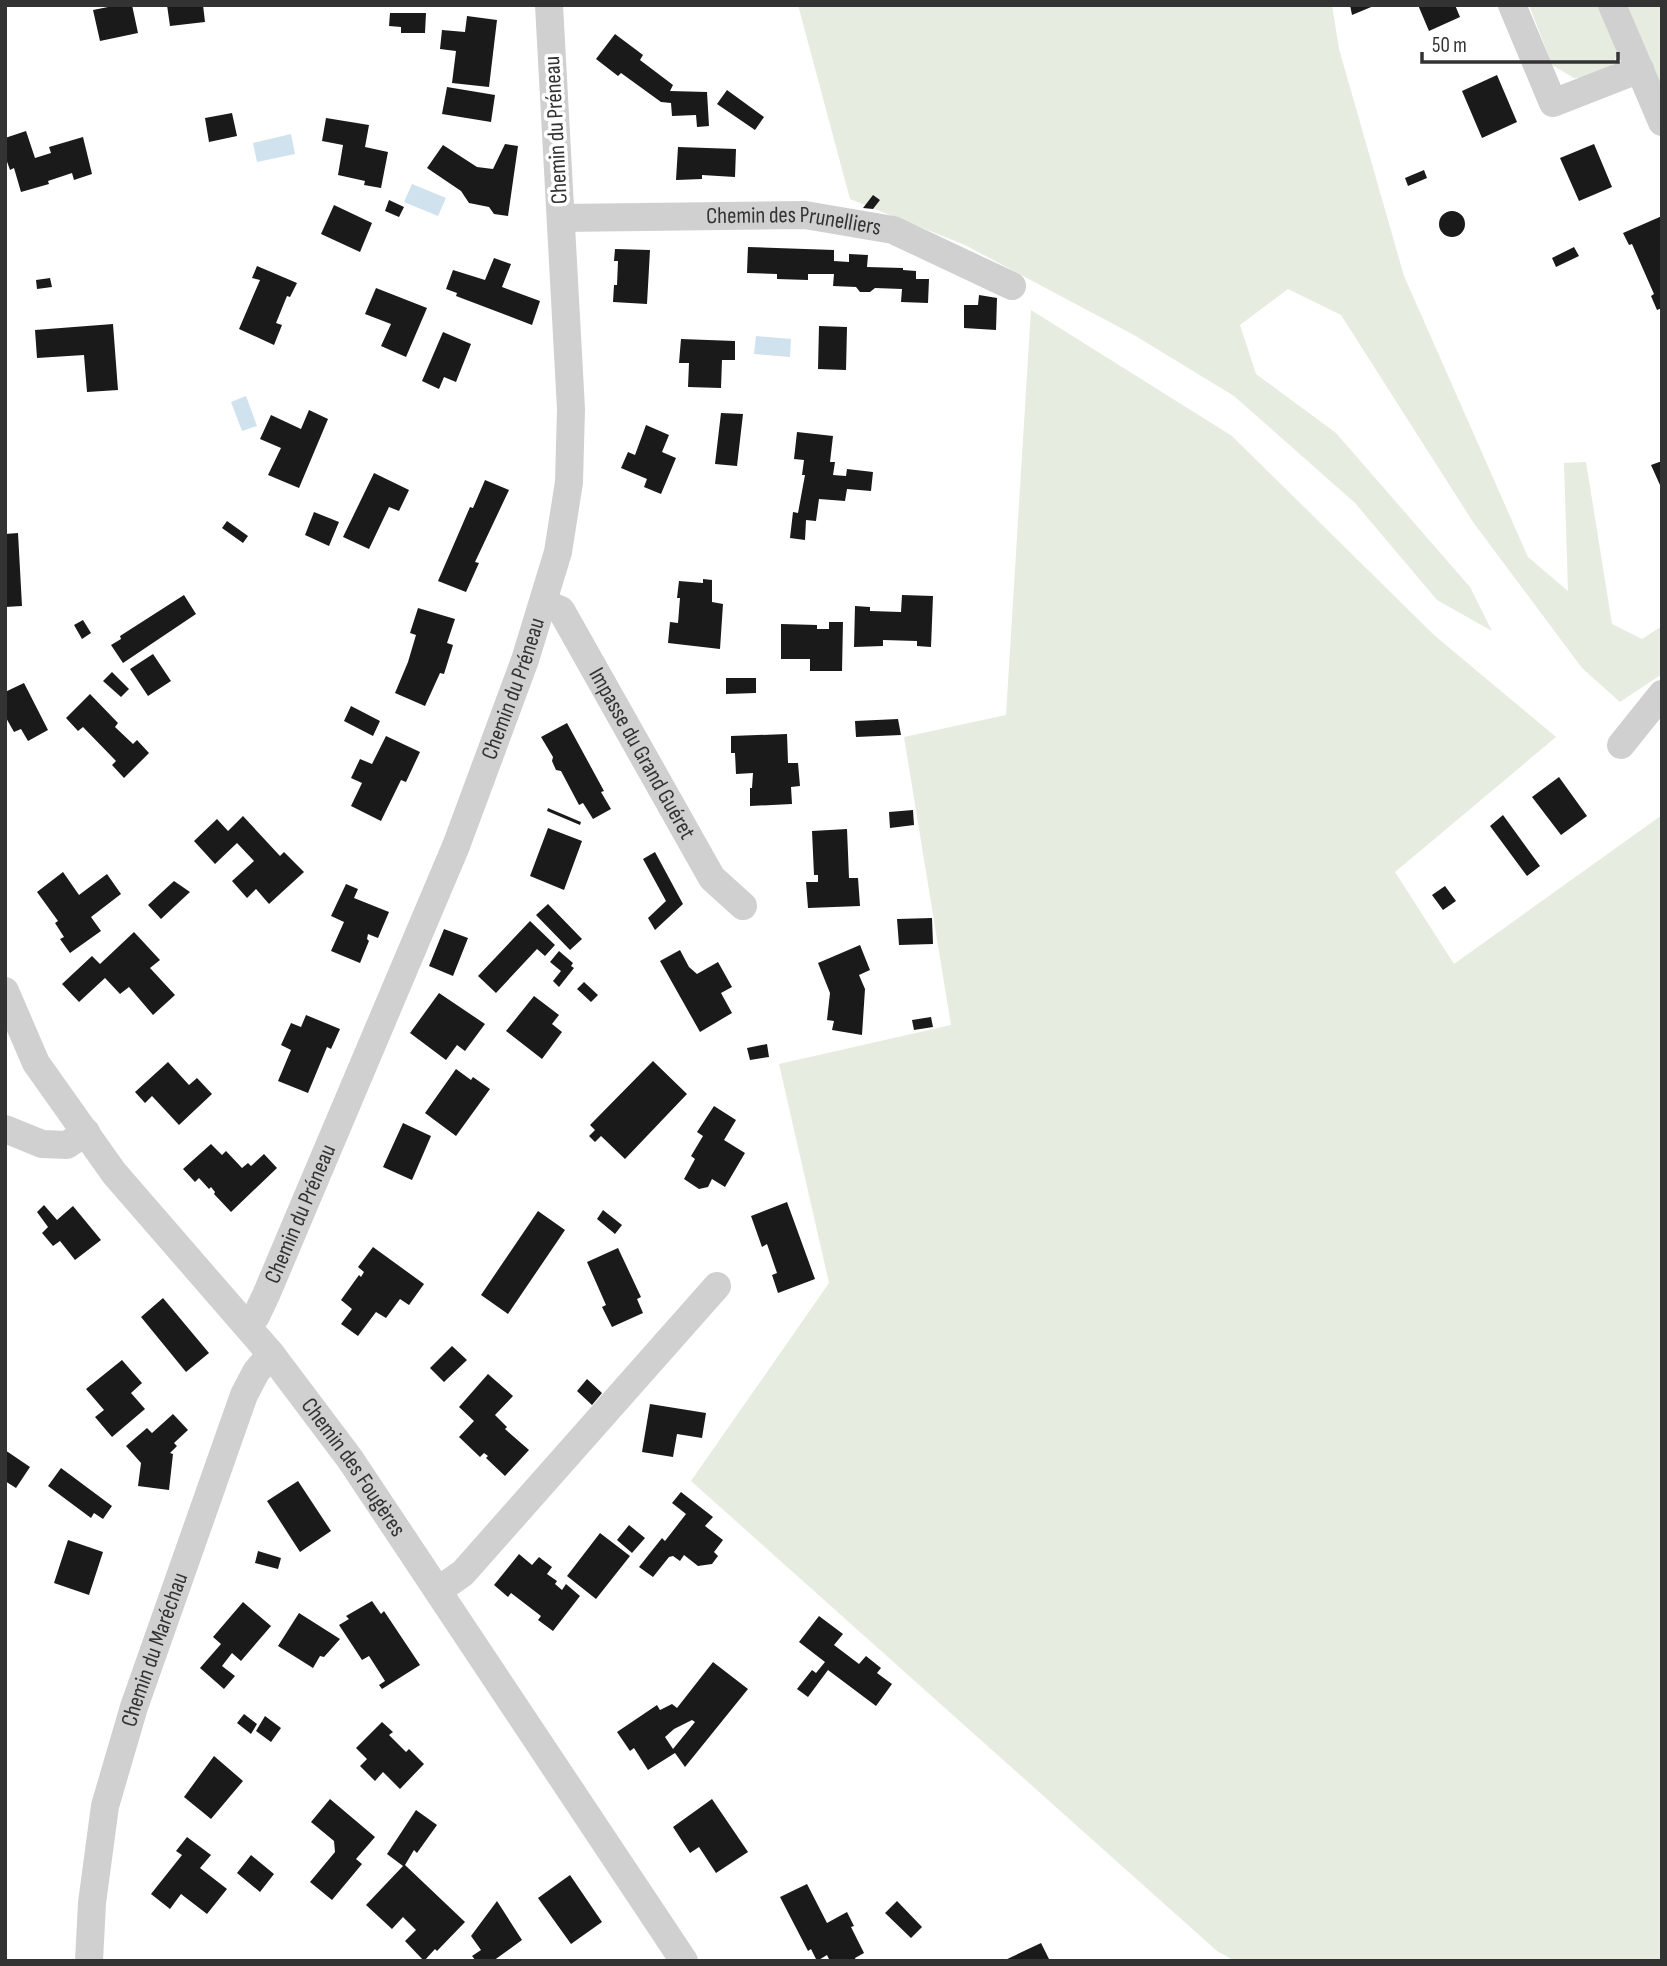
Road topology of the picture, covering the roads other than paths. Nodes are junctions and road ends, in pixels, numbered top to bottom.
1 (549, 5) edge
2 (1512, 5) edge
3 (1612, 5) edge
4 (1640, 69) junction
5 (1662, 122) edge
6 (561, 218) junction
7 (1012, 286) dead end
8 (543, 603) junction
9 (1662, 694) edge
10 (1621, 745) dead end
11 (743, 906) dead end
12 (5, 991) edge
13 (5, 1129) edge
14 (86, 1132) junction
15 (717, 1286) dead end
16 (247, 1325) junction
17 (271, 1354) junction
18 (439, 1590) junction
19 (89, 1961) edge
20 (684, 1961) edge

1 - 6 street, Chemin du Préneau
2 - 4 street
3 - 4 street
4 - 5 street
6 - 7 street, Chemin des Prunelliers
6 - 8 street, Chemin du Préneau
8 - 11 street, Impasse du Grand Guéret
8 - 16 street, Chemin du Préneau
9 - 10 street
12 - 14 street, Chemin des Fougères
13 - 14 street
14 - 16 street, Chemin des Fougères
15 - 18 street
16 - 17 street, Chemin des Fougères
17 - 18 street, Chemin des Fougères
17 - 19 street, Chemin du Maréchau
18 - 20 street, Chemin des Fougères

